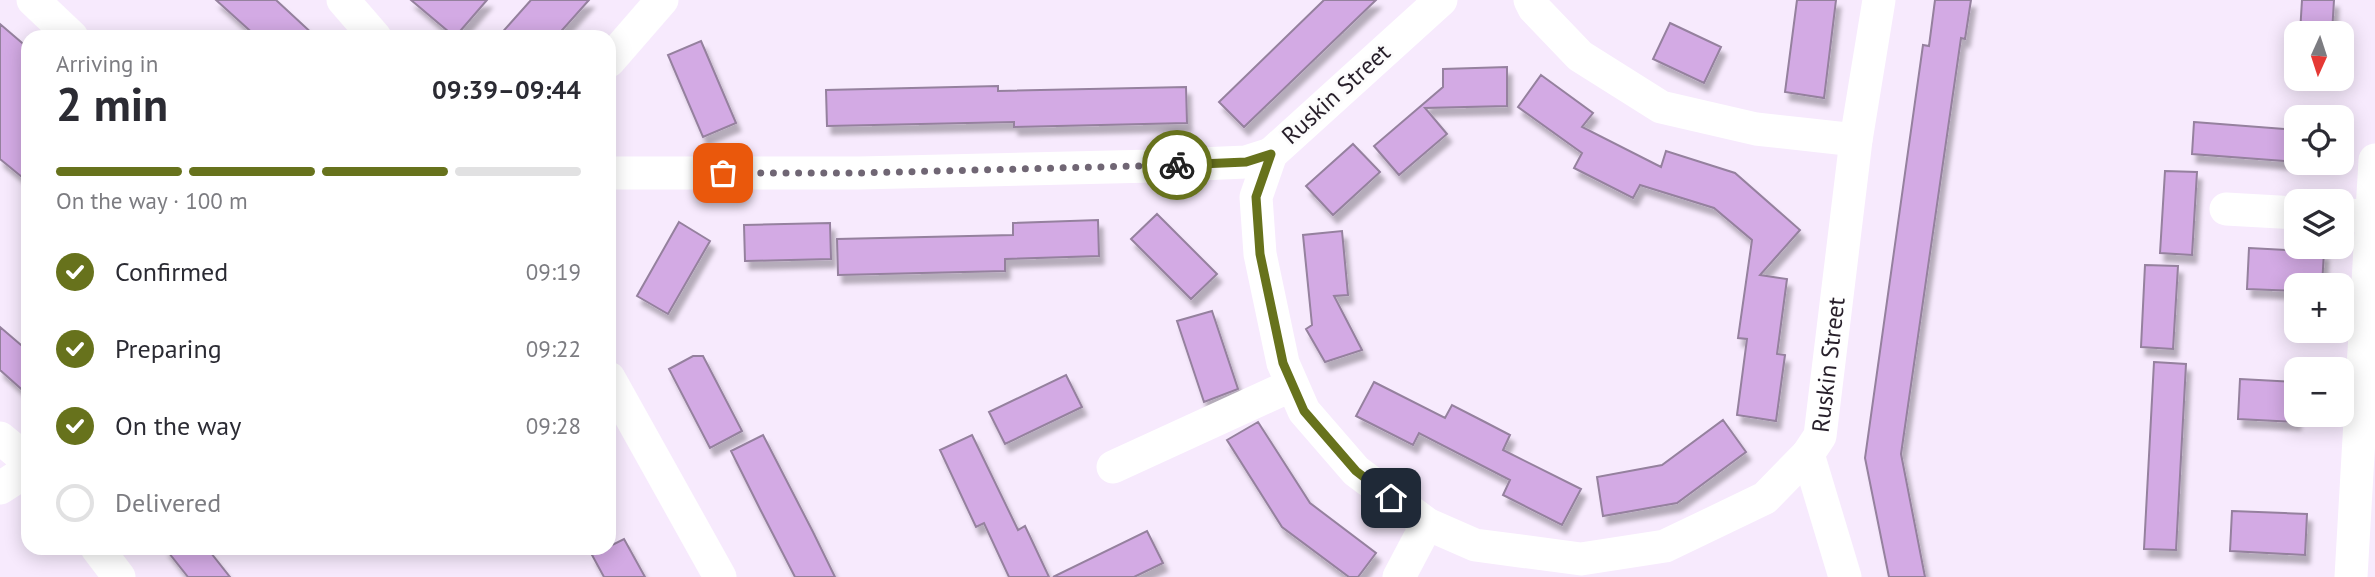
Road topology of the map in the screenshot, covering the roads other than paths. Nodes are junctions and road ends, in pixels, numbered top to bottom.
1 (33, 0) edge
2 (343, 0) edge
3 (662, 0) edge
4 (1530, 0) edge
5 (1879, 0) edge
6 (1424, 5) edge
7 (65, 30) edge
8 (369, 30) edge
9 (616, 53) edge
10 (1856, 140) junction
11 (1271, 154) junction
12 (2375, 160) edge
13 (616, 173) edge
14 (2225, 209) dead end
15 (2284, 212) edge
16 (2357, 216) edge
17 (1292, 385) junction
18 (616, 391) edge
19 (0, 438) edge
20 (1808, 454) junction
21 (21, 455) edge
22 (1113, 467) dead end
23 (21, 474) edge
24 (0, 488) edge
25 (1427, 524) junction
26 (102, 555) edge
27 (1581, 568) edge
28 (119, 577) edge
29 (720, 577) edge
30 (1399, 577) edge
31 (1845, 577) edge
32 (2351, 577) edge

1 - 7 street
2 - 8 street
3 - 9 street
4 - 10 street
5 - 10 street, Ruskin Street
6 - 11 street, Ruskin Street
10 - 20 street, Ruskin Street
11 - 13 street
11 - 17 street, Ruskin Street
12 - 16 street
14 - 15 street
16 - 32 street
17 - 22 street
17 - 25 street, Ruskin Street
18 - 29 street
19 - 21 street
20 - 27 street, Ruskin Street
20 - 31 street
23 - 24 street
25 - 27 street, Ruskin Street
25 - 30 street
26 - 28 street

